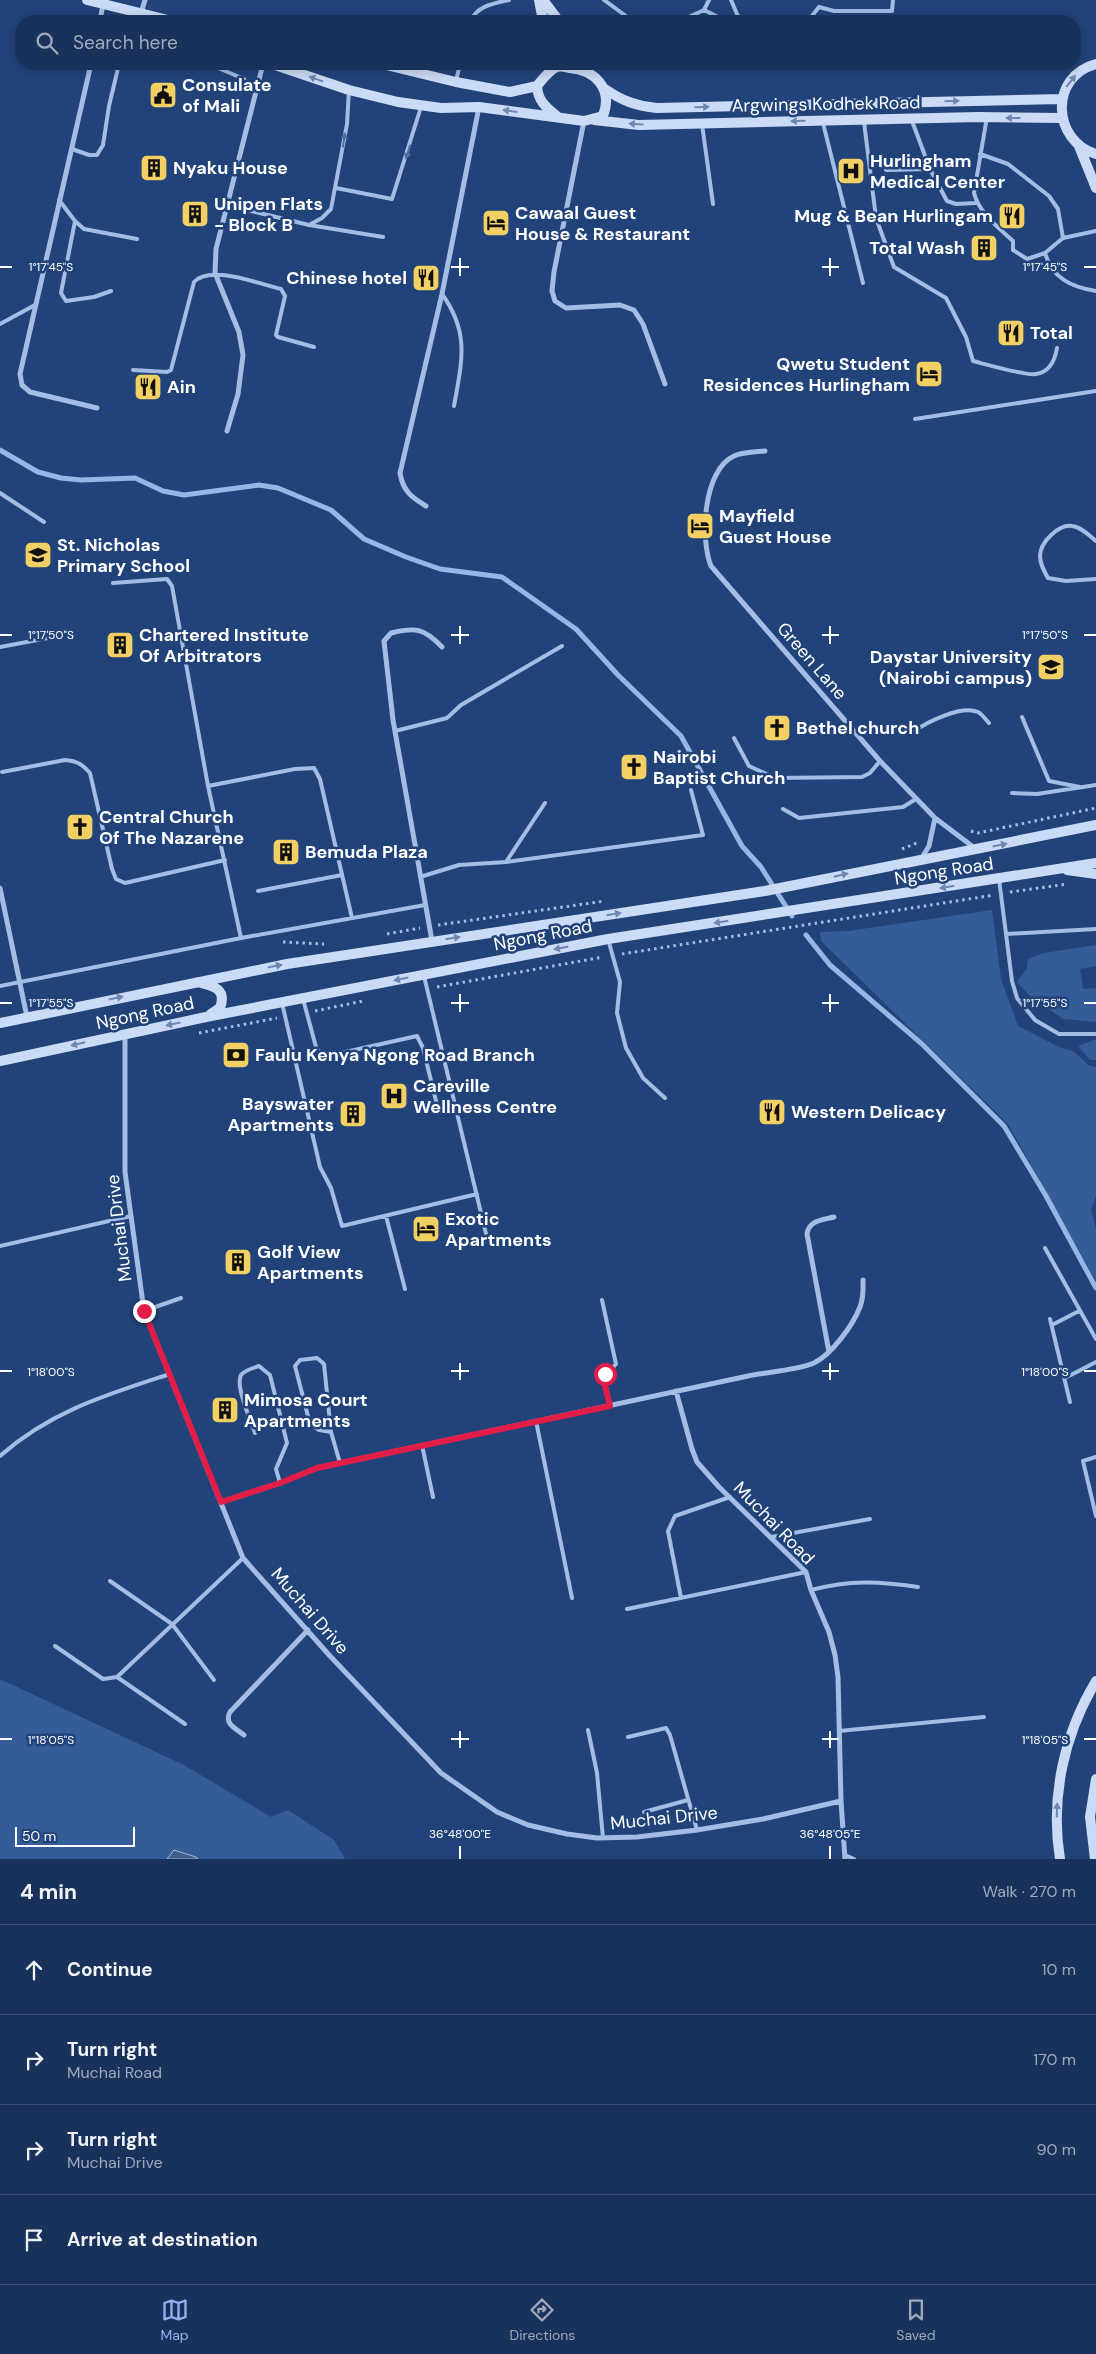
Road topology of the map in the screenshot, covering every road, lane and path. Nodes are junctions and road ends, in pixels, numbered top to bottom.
1 (86, 0) edge
2 (145, 0) edge
3 (509, 0) edge
4 (541, 0) edge
5 (604, 0) edge
6 (709, 0) edge
7 (731, 0) edge
8 (894, 0) edge
9 (103, 4) junction
10 (704, 10) junction
11 (141, 14) junction
12 (101, 15) edge
13 (145, 15) edge
14 (475, 15) edge
15 (542, 15) edge
16 (554, 15) edge
17 (625, 15) edge
18 (693, 15) edge
19 (714, 15) edge
20 (737, 15) edge
21 (813, 15) edge
22 (1096, 56) edge
23 (1091, 66) edge
24 (90, 70) edge
25 (118, 70) edge
26 (222, 70) edge
27 (261, 70) edge
28 (290, 70) edge
29 (411, 70) edge
30 (459, 70) edge
31 (546, 70) edge
32 (586, 70) edge
33 (244, 79) dead end
34 (456, 82) junction
35 (537, 86) junction
36 (605, 89) junction
37 (349, 90) junction
38 (1062, 99) junction
39 (422, 105) junction
40 (479, 107) junction
41 (987, 117) junction
42 (558, 118) junction
43 (911, 118) junction
44 (1062, 118) junction
45 (864, 120) junction
46 (588, 121) junction
47 (822, 121) junction
48 (702, 124) junction
49 (1079, 146) junction
50 (72, 149) junction
51 (980, 154) junction
52 (1096, 154) edge
53 (886, 170) dead end
54 (930, 170) junction
55 (336, 188) junction
56 (1096, 188) edge
57 (59, 200) junction
58 (976, 203) junction
59 (713, 204) dead end
60 (227, 206) junction
61 (74, 221) junction
62 (309, 225) junction
63 (1096, 231) edge
64 (383, 237) dead end
65 (1064, 238) junction
66 (137, 239) dead end
67 (1045, 253) junction
68 (215, 273) junction
69 (863, 283) dead end
70 (111, 291) dead end
71 (1096, 292) edge
72 (442, 294) junction
73 (35, 305) junction
74 (0, 324) edge
75 (314, 347) dead end
76 (1056, 348) dead end
77 (133, 370) dead end
78 (665, 384) dead end
79 (1096, 392) edge
80 (454, 406) dead end
81 (97, 408) dead end
82 (915, 419) dead end
83 (227, 431) dead end
84 (765, 451) dead end
85 (0, 494) edge
86 (426, 506) dead end
87 (44, 522) dead end
88 (1096, 540) edge
89 (1096, 579) edge
90 (113, 583) dead end
91 (48, 638) dead end
92 (562, 646) dead end
93 (0, 647) edge
94 (442, 647) dead end
95 (1022, 717) dead end
96 (989, 723) dead end
97 (395, 731) junction
98 (913, 732) dead end
99 (734, 738) dead end
100 (880, 761) junction
101 (2, 772) dead end
102 (1096, 785) edge
103 (208, 786) junction
104 (1080, 787) junction
105 (691, 790) dead end
106 (1012, 793) dead end
107 (916, 799) junction
108 (545, 803) dead end
109 (783, 809) dead end
110 (935, 818) junction
111 (1096, 824) edge
112 (976, 849) junction
113 (225, 860) junction
114 (921, 860) junction
115 (506, 862) junction
116 (1096, 863) edge
117 (1064, 870) junction
118 (342, 874) junction
119 (1096, 874) edge
120 (420, 877) junction
121 (999, 879) junction
122 (1075, 883) dead end
123 (0, 888) edge
124 (258, 891) dead end
125 (1001, 894) junction
126 (612, 900) dead end
127 (425, 905) junction
128 (352, 918) junction
129 (429, 927) junction
130 (1096, 929) edge
131 (1006, 934) junction
132 (382, 935) dead end
133 (241, 938) junction
134 (608, 939) junction
135 (276, 941) dead end
136 (432, 941) junction
137 (326, 944) dead end
138 (612, 955) junction
139 (424, 974) junction
140 (195, 981) junction
141 (20, 983) junction
142 (0, 986) edge
143 (427, 989) junction
144 (303, 999) junction
145 (372, 1000) dead end
146 (282, 1003) junction
147 (307, 1012) junction
148 (206, 1017) junction
149 (285, 1017) junction
150 (27, 1018) junction
151 (0, 1023) edge
152 (125, 1034) junction
153 (1096, 1034) edge
154 (191, 1035) dead end
155 (0, 1061) edge
156 (665, 1098) dead end
157 (436, 1105) dead end
158 (477, 1194) junction
159 (130, 1216) junction
160 (386, 1216) junction
161 (834, 1217) dead end
162 (488, 1238) dead end
163 (0, 1246) edge
164 (1045, 1248) dead end
165 (863, 1280) dead end
166 (405, 1289) dead end
167 (181, 1298) dead end
168 (602, 1300) dead end
169 (144, 1311) junction
170 (1079, 1311) junction
171 (1050, 1319) dead end
172 (1052, 1325) junction
173 (1096, 1339) edge
174 (829, 1352) junction
175 (1096, 1362) edge
176 (170, 1374) junction
177 (1064, 1378) junction
178 (676, 1391) junction
179 (1070, 1402) dead end
180 (610, 1406) junction
181 (536, 1421) junction
182 (331, 1432) junction
183 (255, 1433) dead end
184 (422, 1446) junction
185 (0, 1456) edge
186 (1096, 1458) edge
187 (340, 1463) junction
188 (280, 1483) junction
189 (432, 1497) dead end
190 (730, 1497) junction
191 (221, 1502) junction
192 (1096, 1516) edge
193 (870, 1519) dead end
194 (771, 1537) junction
195 (243, 1558) junction
196 (806, 1572) junction
197 (110, 1581) dead end
198 (918, 1587) dead end
199 (811, 1590) junction
200 (572, 1598) dead end
201 (681, 1598) junction
202 (627, 1609) dead end
203 (172, 1624) junction
204 (308, 1630) junction
205 (54, 1646) dead end
206 (118, 1677) junction
207 (214, 1680) dead end
208 (1096, 1681) edge
209 (984, 1717) dead end
210 (185, 1724) dead end
211 (588, 1730) dead end
212 (839, 1731) junction
213 (244, 1735) dead end
214 (628, 1737) dead end
215 (1096, 1780) edge
216 (688, 1800) junction
217 (841, 1802) junction
218 (644, 1812) dead end
219 (697, 1830) junction
220 (603, 1838) junction
221 (845, 1857) edge
222 (854, 1859) edge
223 (1060, 1859) edge
224 (1095, 1859) edge

1 - 9 main road
2 - 11 street
3 - 14 lane
4 - 15 main road
4 - 16 main road
5 - 17 lane
6 - 10 lane
7 - 20 lane
8 - 21 lane
9 - 11 main road
9 - 12 street
10 - 18 lane
10 - 19 lane
11 - 13 main road
22 - 23 main road
38 -> 23 main road
24 - 50 street
25 - 50 lane
26 - 33 lane
27 - 60 street
37 -> 28 main road
29 - 34 main road
30 - 34 lane
31 - 35 main road
32 - 36 main road
34 - 35 main road
35 - 42 main road
36 -> 38 main road, Argwings Kodhek Road
36 - 46 main road
37 - 39 main road
55 -> 37 lane
38 - 44 main road
39 - 40 main road
39 -> 55 lane
42 -> 40 main road
40 - 72 street
41 - 43 main road, Argwings Kodhek Road
44 -> 41 main road, Argwings Kodhek Road
41 - 51 lane
42 - 46 main road
43 - 45 main road, Argwings Kodhek Road
43 - 54 lane
44 - 49 main road
45 - 47 main road, Argwings Kodhek Road
45 - 76 lane
48 -> 46 main road, Argwings Kodhek Road
46 - 78 street
47 -> 48 main road, Argwings Kodhek Road
47 - 69 lane
48 - 59 lane
49 - 52 main road
49 - 56 main road
50 - 57 street
51 - 58 lane
51 - 65 lane
53 - 54 lane
54 - 58 lane
55 - 62 lane
57 - 61 lane
57 - 73 street
58 - 67 lane
60 - 62 lane
60 - 68 street
61 - 66 lane
61 - 70 lane
62 - 64 lane
63 - 65 lane
65 - 67 lane
67 - 71 lane
68 - 75 lane
68 - 77 lane
68 - 83 street
72 - 80 lane
72 - 86 street
73 - 74 lane
73 - 81 street
79 - 82 lane
84 - 100 street, Green Lane
85 - 87 lane
88 - 89 lane
90 - 103 lane
91 - 93 lane
92 - 97 lane
94 - 97 street
95 - 104 lane
96 - 98 lane
97 - 120 street
99 - 100 lane
100 - 107 street, Green Lane
101 - 113 lane
102 - 104 lane
103 - 113 lane
103 - 118 lane
104 - 106 lane
105 - 115 lane
107 - 109 lane
107 - 110 street, Green Lane
108 - 115 lane
110 - 112 street, Green Lane
110 - 114 street
112 -> 111 main road, Ngong Road
112 - 114 main road, Ngong Road
113 - 133 lane
136 -> 114 main road, Ngong Road
115 - 120 lane
116 - 117 main road, Ngong Road
117 - 119 main road
117 - 121 main road, Ngong Road
118 - 124 lane
118 - 128 lane
120 - 127 street
121 - 125 lane
121 -> 134 main road, Ngong Road
122 - 125 path
123 - 141 street
125 - 131 lane
125 - 138 path
126 - 129 path
127 - 128 lane
127 - 129 street
128 - 133 lane
129 - 132 path
129 - 136 street
130 - 131 lane
131 - 153 lane
133 - 141 lane
134 - 138 lane
134 -> 139 main road, Ngong Road
135 - 137 path
140 -> 136 main road, Ngong Road
138 - 143 path
138 - 156 lane
139 - 143 lane
139 -> 144 main road, Ngong Road
140 - 148 main road
150 -> 140 main road, Ngong Road
141 - 142 lane
141 - 150 street
143 - 158 lane
144 - 146 main road, Ngong Road
144 - 147 lane
145 - 147 path
146 - 148 main road, Ngong Road
146 - 149 lane
147 - 157 lane
148 -> 152 main road, Ngong Road
149 - 154 path
149 - 160 lane
150 - 151 main road, Ngong Road
152 -> 155 main road, Ngong Road
152 - 159 street, Muchai Drive
158 - 160 lane
158 - 162 lane
159 - 163 lane
159 - 169 street, Muchai Drive
160 - 166 lane
161 - 174 street
164 - 170 lane
165 - 174 street
167 - 169 lane
168 - 180 lane
169 - 176 street, Muchai Drive
170 - 172 lane
170 - 173 lane
171 - 172 lane
172 - 177 lane
174 - 178 street
175 - 177 lane
176 - 185 lane
176 - 191 street, Muchai Drive
177 - 179 lane
178 - 180 street
178 - 190 street, Muchai Road
180 - 181 street
181 - 184 street
181 - 200 lane
182 - 182 lane
182 - 187 lane
183 - 188 lane
184 - 187 street
184 - 189 lane
186 - 192 lane
187 - 188 street
188 - 191 street
190 - 194 street, Muchai Road
190 - 201 lane
191 - 195 street, Muchai Drive
193 - 194 lane
194 - 196 street, Muchai Road
195 - 203 lane
195 - 204 street, Muchai Drive
196 - 199 street, Muchai Road
196 - 201 lane
197 - 203 lane
198 - 199 lane
199 - 212 street, Muchai Road
201 - 202 lane
203 - 206 lane
203 - 207 lane
204 - 213 street
204 - 220 street, Muchai Drive
205 - 206 lane
206 - 210 lane
223 -> 208 main road
209 - 212 lane
211 - 220 lane
212 - 217 street, Muchai Road
214 - 216 lane
215 - 224 main road
216 - 218 lane
216 - 219 lane
217 - 219 street, Muchai Drive
217 - 221 street, Muchai Road
219 - 220 street, Muchai Drive
221 - 222 lane

